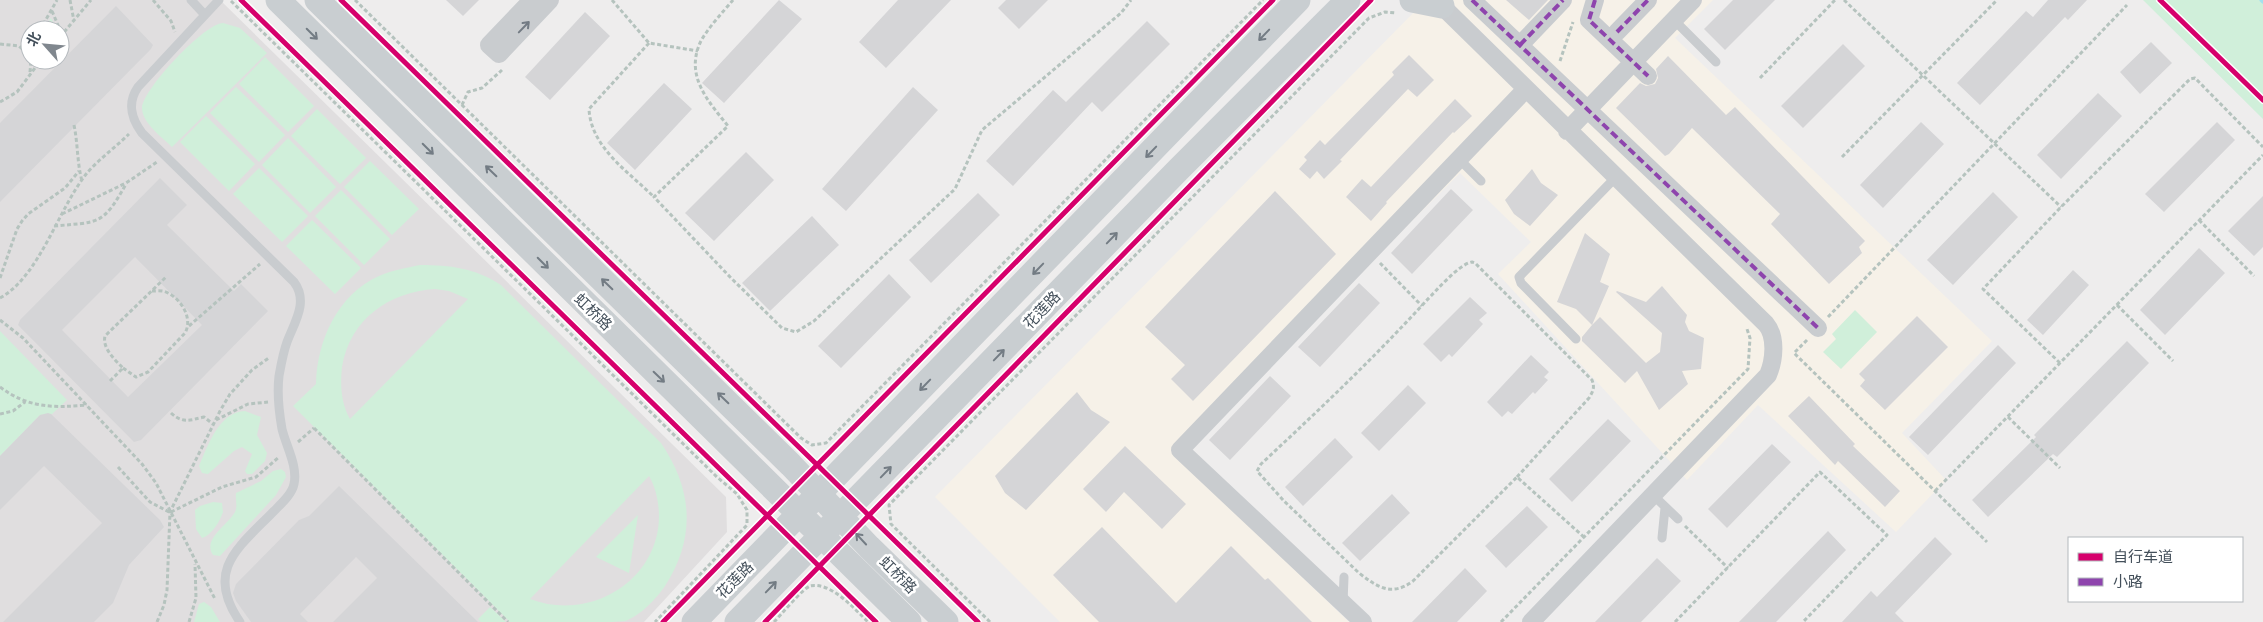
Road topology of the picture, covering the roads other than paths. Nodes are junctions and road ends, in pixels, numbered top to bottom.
1 (192, 0) edge
2 (219, 0) edge
3 (278, 0) edge
4 (317, 0) edge
5 (532, 0) edge
6 (550, 0) edge
7 (1298, 0) edge
8 (1348, 0) edge
9 (1472, 0) edge
10 (1563, 0) edge
11 (1594, 0) edge
12 (1648, 0) edge
13 (1694, 0) edge
14 (1441, 3) edge
15 (1408, 6) edge
16 (206, 15) junction
17 (1674, 20) junction
18 (1617, 32) dead end
19 (1520, 46) junction
20 (1716, 62) dead end
21 (1648, 76) dead end
22 (1525, 90) junction
23 (1588, 109) junction
24 (1567, 131) junction
25 (1459, 159) junction
26 (1615, 178) junction
27 (1481, 181) dead end
28 (1818, 328) road end
29 (1576, 339) dead end
30 (891, 421) junction
31 (748, 424) junction
32 (728, 443) junction
33 (914, 443) junction
34 (819, 494) junction
35 (1660, 502) junction
36 (800, 513) junction
37 (840, 518) junction
38 (1678, 519) road end
39 (821, 536) junction
40 (1662, 538) dead end
41 (1344, 576) dead end
42 (911, 589) junction
43 (722, 593) junction
44 (1343, 603) junction
45 (893, 617) edge
46 (741, 618) edge
47 (240, 622) edge
48 (694, 622) edge
49 (946, 622) edge
50 (1363, 622) edge
51 (1531, 622) edge

1 - 16 lane
2 - 16 lane
3 -> 32 main road, 虹桥路
31 -> 4 main road, 虹桥路
5 -> 6 street
7 -> 30 main road, 花莲路
33 -> 8 main road, 花莲路
9 - 19 street
10 - 19 street
11 - 21 street
12 - 18 street
13 - 17 street
14 - 15 main road
14 - 22 street
16 - 47 lane
17 - 20 lane
17 - 23 street
19 - 23 street
22 - 24 street
22 - 25 street
23 - 24 street
23 - 28 street
24 - 26 street
25 - 27 lane
25 - 44 street
26 - 29 lane
26 - 35 street
30 - 33 main road
30 - 34 main road, 花莲路
31 - 32 main road
31 - 34 main road, 虹桥路
32 - 36 main road, 虹桥路
37 -> 33 main road, 花莲路
34 - 36 main road, 花莲路
34 - 37 main road, 虹桥路
35 - 38 lane
35 - 40 lane
35 - 51 street
36 - 39 main road, 虹桥路
36 - 43 main road, 花莲路
37 - 39 main road, 花莲路
42 -> 37 main road, 虹桥路
39 - 45 main road, 虹桥路
46 -> 39 main road, 花莲路
41 - 44 lane
42 - 45 main road
42 - 49 main road, 虹桥路
43 - 46 main road
43 - 48 main road, 花莲路
44 - 50 street

